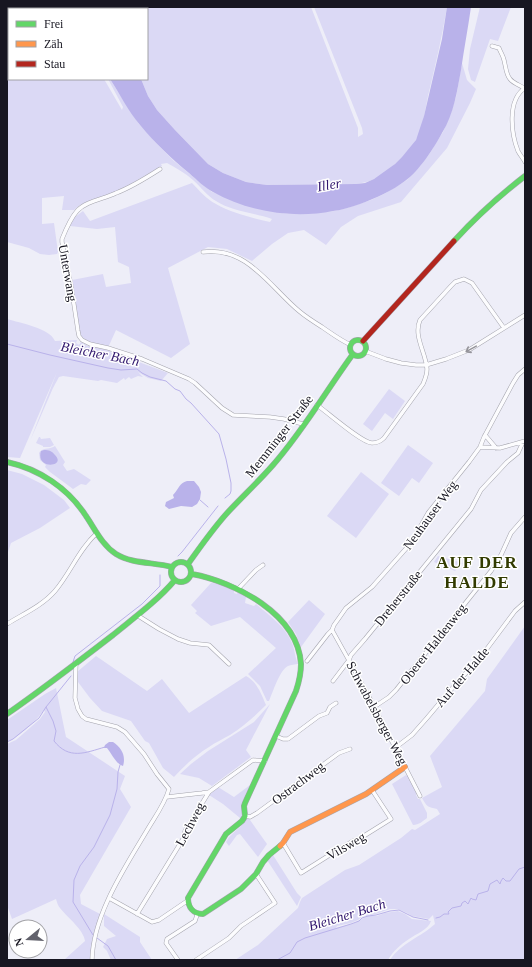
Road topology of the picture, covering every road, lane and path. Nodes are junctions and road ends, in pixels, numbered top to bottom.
1 (492, 46) dead end
2 (524, 88) edge
3 (525, 162) edge
4 (160, 169) dead end
5 (525, 176) edge
6 (203, 252) dead end
7 (525, 315) edge
8 (504, 328) junction
9 (363, 341) junction
10 (351, 345) junction
11 (365, 351) junction
12 (353, 354) junction
13 (426, 365) junction
14 (525, 369) edge
15 (317, 405) junction
16 (304, 424) junction
17 (485, 435) junction
18 (524, 442) edge
19 (480, 447) junction
20 (496, 448) junction
21 (7, 462) edge
22 (525, 517) edge
23 (97, 532) junction
24 (188, 564) junction
25 (263, 565) dead end
26 (172, 567) junction
27 (192, 574) junction
28 (175, 580) junction
29 (238, 589) junction
30 (525, 602) edge
31 (138, 615) junction
32 (7, 624) edge
33 (332, 630) junction
34 (349, 660) junction
35 (307, 662) dead end
36 (76, 663) junction
37 (229, 664) dead end
38 (333, 681) dead end
39 (336, 703) dead end
40 (374, 707) junction
41 (7, 714) edge
42 (276, 736) junction
43 (350, 748) dead end
44 (395, 748) junction
45 (265, 761) junction
46 (405, 767) junction
47 (372, 790) junction
48 (208, 792) junction
49 (420, 796) dead end
50 (167, 797) junction
51 (245, 816) junction
52 (283, 843) junction
53 (256, 874) junction
54 (109, 898) junction
55 (187, 901) junction
56 (138, 914) junction
57 (197, 915) junction
58 (92, 960) edge
59 (178, 960) edge
60 (196, 960) edge

1 - 2 street
2 - 3 street
4 - 16 street, Unterwang
5 - 9 street
6 - 10 street
7 - 8 street
8 -> 13 street
8 - 13 street
9 - 10 street
9 - 11 street
10 - 12 street
11 - 12 street
11 - 13 street
12 - 15 street, Memminger Straße
13 - 15 street
14 - 17 street, Neuhauser Weg
15 - 16 street, Memminger Straße
16 - 24 street, Memminger Straße
17 - 19 street, Neuhauser Weg
17 - 20 street
18 - 20 street
18 - 34 street, Dreherstraße
19 - 20 street
19 - 33 street, Neuhauser Weg
21 - 23 street
22 - 40 street, Oberer Haldenweg
23 - 26 street
23 - 32 street
24 - 26 street
24 - 27 street
25 - 29 street
26 - 28 street
27 - 28 street
27 - 29 street
28 - 31 street
29 - 42 street
30 - 44 street, Auf der Halde
31 - 36 street
31 - 37 street
33 - 34 street, Schwabelsberger Weg
33 - 35 street
34 - 38 street, Dreherstraße
34 - 40 street, Schwabelsberger Weg
36 - 41 street
36 - 50 street
39 - 42 street
40 - 44 street, Schwabelsberger Weg
42 - 45 street
43 - 51 street, Ostrachweg
44 - 46 street, Schwabelsberger Weg
45 - 48 street, Lechweg
45 - 51 street
46 - 47 street
46 - 49 street, Schwabelsberger Weg
47 - 52 street
47 - 52 street, Vilsweg
48 - 50 street
48 - 56 street, Lechweg
50 - 54 street
51 - 55 street
52 - 53 street
53 - 57 street
53 - 60 street
54 - 56 street
54 - 58 street
55 - 56 street
55 - 57 street
57 - 59 street

